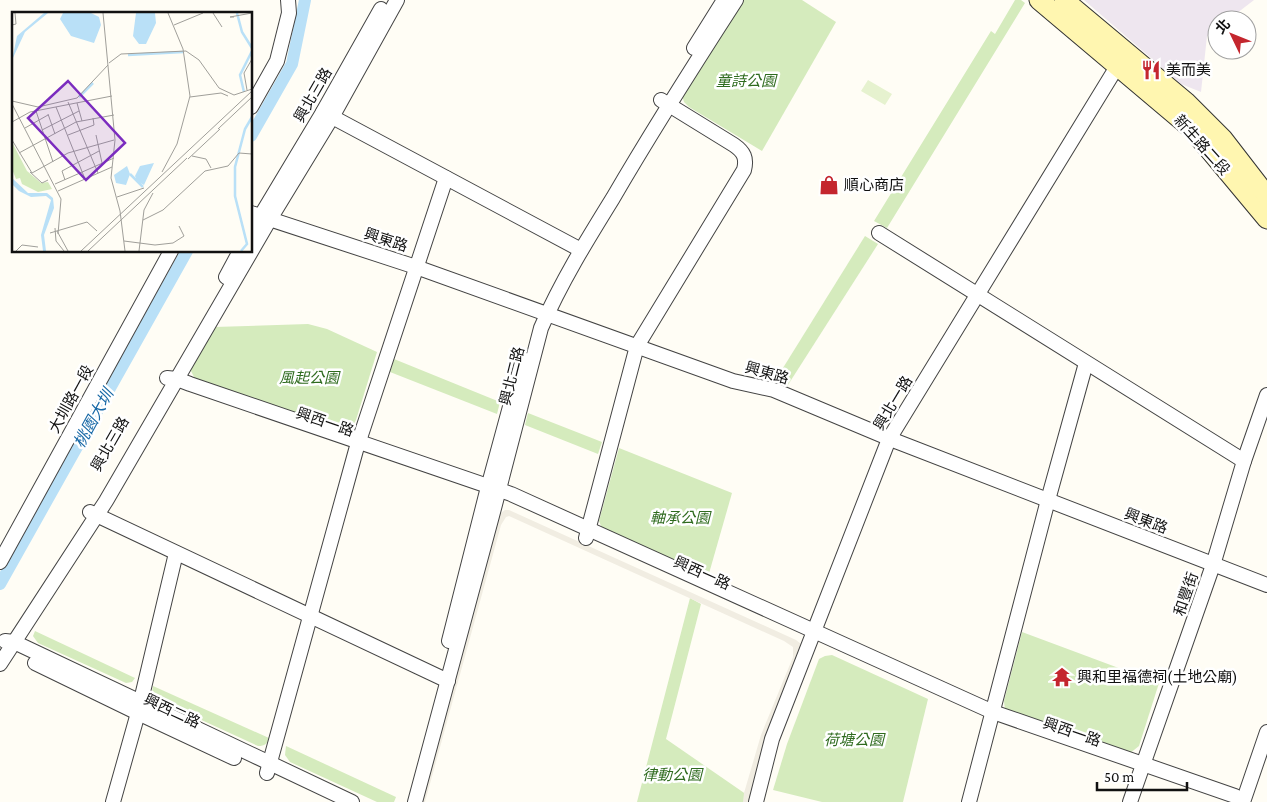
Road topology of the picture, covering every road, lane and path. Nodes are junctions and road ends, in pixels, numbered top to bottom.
1 (288, 0) edge
2 (386, 0) edge
3 (397, 0) edge
4 (724, 0) edge
5 (736, 0) edge
6 (1039, 0) edge
7 (1064, 0) edge
8 (1124, 64) junction
9 (664, 102) junction
10 (252, 105) edge
11 (327, 114) junction
12 (446, 178) junction
13 (1267, 196) edge
14 (261, 216) edge
15 (1267, 220) edge
16 (252, 230) edge
17 (252, 233) edge
18 (879, 233) dead end
19 (578, 249) junction
20 (170, 252) edge
21 (239, 252) edge
22 (242, 252) edge
23 (416, 267) junction
24 (981, 297) junction
25 (543, 312) junction
26 (637, 346) junction
27 (1086, 363) junction
28 (172, 381) junction
29 (1267, 396) edge
30 (893, 440) junction
31 (357, 446) junction
32 (1244, 461) junction
33 (492, 492) junction
34 (1048, 500) junction
35 (93, 514) junction
36 (587, 534) junction
37 (176, 553) junction
38 (0, 562) edge
39 (1213, 565) junction
40 (1267, 585) edge
41 (311, 618) junction
42 (817, 638) junction
43 (7, 645) edge
44 (0, 664) edge
45 (444, 679) junction
46 (139, 708) junction
47 (992, 716) junction
48 (1267, 732) edge
49 (268, 768) junction
50 (1142, 769) junction
51 (113, 802) edge
52 (331, 802) edge
53 (352, 802) edge
54 (405, 802) edge
55 (415, 802) edge
56 (756, 802) edge
57 (764, 802) edge
58 (968, 802) edge
59 (1130, 802) edge
60 (1222, 802) edge
61 (1242, 802) edge

1 - 10 street
2 - 11 street, 興北三路
3 - 11 street
4 - 9 street, 興北二路
5 - 9 street, 興北二路
6 - 8 main road, 新生路二段
7 - 8 main road, 新生路二段
8 - 13 main road, 新生路二段
8 - 15 main road, 新生路二段
8 - 24 street
9 - 19 street, 興北二路
9 - 26 street
11 - 12 street
11 - 14 street
12 - 19 street
12 - 23 street
14 - 16 street
14 - 17 street
14 - 23 street, 興東路
18 - 24 street
19 - 25 street, 興北二路
20 - 38 street, 大圳路一段
21 - 28 street, 興北三路
22 - 28 street
23 - 25 street, 興東路
23 - 31 street
24 - 27 street
24 - 30 street
25 - 26 street, 興東路
25 - 33 street, 興北二路
26 - 30 street, 興東路
26 - 36 street
27 - 32 street
27 - 34 street
28 - 31 street, 興西一路
28 - 35 street, 興北三路
29 - 32 street, 和豐街
30 - 34 street, 興東路
30 - 42 street
31 - 33 street, 興西一路
31 - 41 street
32 - 39 street, 和豐街
33 - 36 street
33 - 45 street, 興北二路
34 - 39 street, 興東路
34 - 47 street
35 - 37 street
35 - 43 street, 興北三路
36 - 42 street, 興西一路
37 - 41 street
37 - 46 street
39 - 40 street, 興東路
39 - 50 street, 和豐街
41 - 45 street
41 - 49 street
42 - 47 street, 興西一路
42 - 56 street
42 - 57 street
43 - 44 street, 興北三路
43 - 46 street, 興西二路
45 - 54 street, 興北二路
45 - 55 street, 興北二路
46 - 49 street, 興西二路
46 - 51 street
47 - 50 street, 興西一路
47 - 58 street
48 - 61 street
49 - 52 street, 興西二路
49 - 53 street
50 - 59 street, 和豐街
50 - 60 street, 興西一路
50 - 61 street

